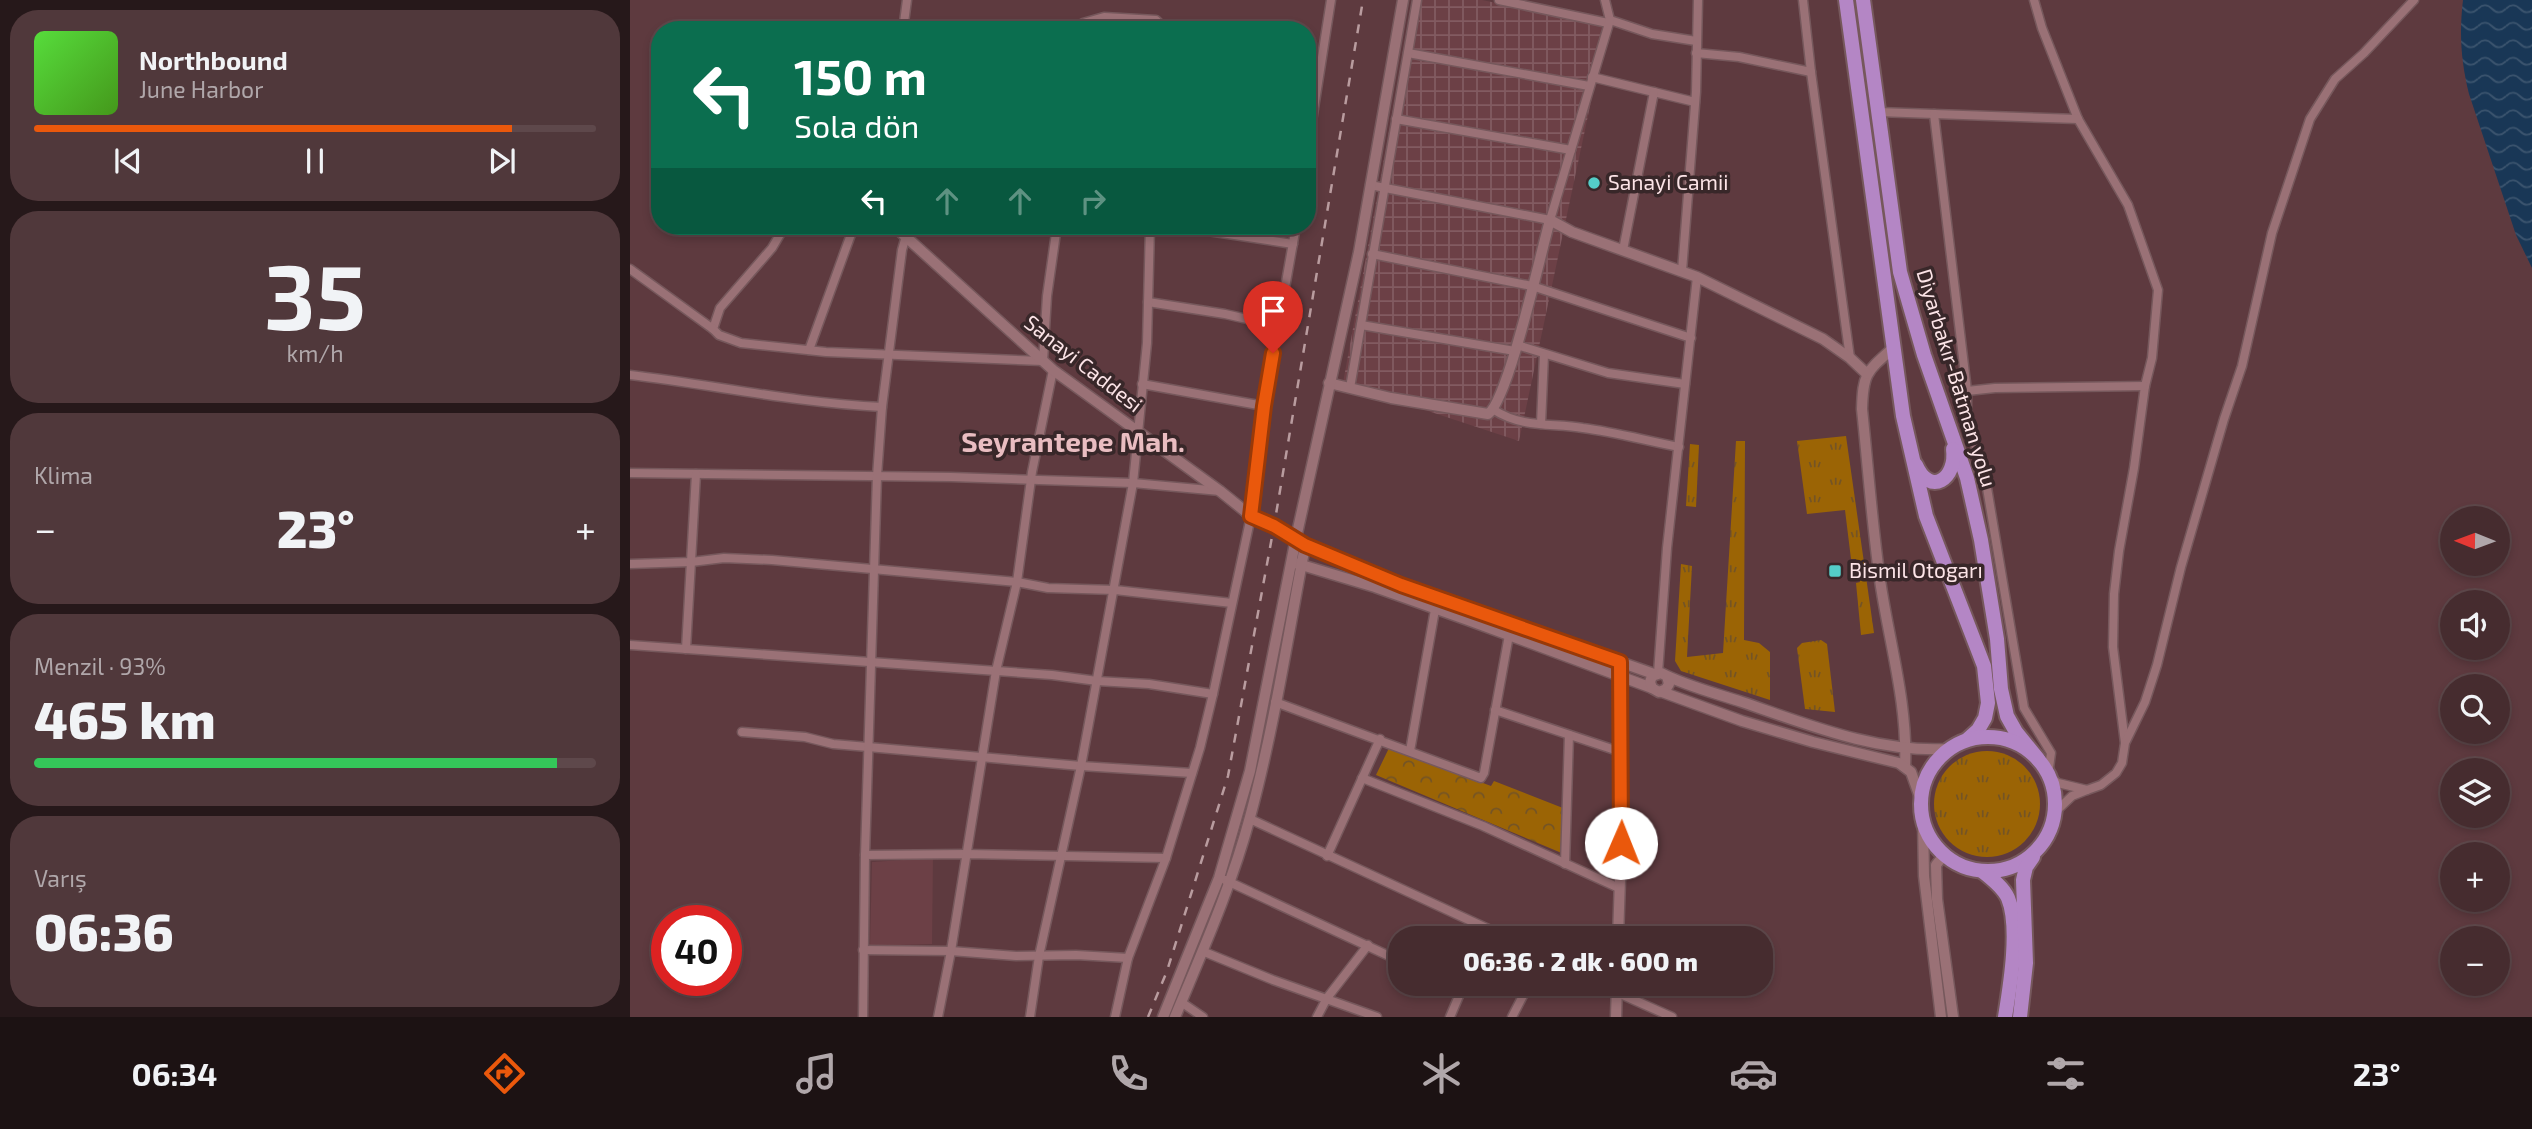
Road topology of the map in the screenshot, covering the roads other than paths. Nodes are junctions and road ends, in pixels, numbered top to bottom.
1 (907, 0) edge
2 (1331, 0) edge
3 (1403, 0) edge
4 (1417, 0) edge
5 (1499, 0) edge
6 (1605, 0) edge
7 (1698, 0) edge
8 (1803, 0) edge
9 (1846, 0) edge
10 (1863, 0) edge
11 (2034, 0) edge
12 (2414, 0) edge
13 (904, 21) edge
14 (1091, 21) edge
15 (1157, 21) edge
16 (1609, 21) junction
17 (1696, 41) junction
18 (1408, 53) junction
19 (1696, 53) junction
20 (1811, 72) junction
21 (1592, 77) junction
22 (1589, 86) junction
23 (1316, 89) edge
24 (1654, 92) junction
25 (1695, 102) junction
26 (1878, 112) junction
27 (1934, 114) junction
28 (1396, 119) junction
29 (2078, 119) junction
30 (1571, 150) junction
31 (1370, 185) junction
32 (1384, 188) junction
33 (1550, 220) junction
34 (780, 235) edge
35 (850, 235) edge
36 (1056, 235) edge
37 (1150, 235) edge
38 (1234, 235) edge
39 (1294, 235) edge
40 (905, 236) joint
41 (1293, 244) junction
42 (1623, 250) junction
43 (1372, 254) junction
44 (630, 269) edge
45 (1682, 271) junction
46 (1698, 277) junction
47 (1532, 286) junction
48 (1148, 302) junction
49 (1360, 325) junction
50 (1278, 326) junction
51 (713, 329) junction
52 (1691, 338) junction
53 (1516, 348) junction
54 (1892, 349) junction
55 (809, 350) junction
56 (1544, 355) junction
57 (888, 356) junction
58 (1850, 358) junction
59 (1043, 361) junction
60 (1053, 370) junction
61 (1867, 374) junction
62 (630, 375) edge
63 (1329, 383) junction
64 (1142, 384) junction
65 (1685, 384) junction
66 (2145, 386) junction
67 (1350, 388) junction
68 (1967, 391) junction
69 (1264, 406) junction
70 (882, 407) junction
71 (1494, 410) junction
72 (1541, 424) junction
73 (1950, 430) junction
74 (1139, 432) junction
75 (1679, 447) junction
76 (1911, 454) junction
77 (630, 473) edge
78 (696, 474) junction
79 (877, 476) junction
80 (1031, 480) junction
81 (1133, 483) junction
82 (1220, 491) junction
83 (1251, 516) junction
84 (1296, 538) junction
85 (1305, 545) junction
86 (691, 562) junction
87 (1296, 563) junction
88 (630, 564) edge
89 (873, 568) junction
90 (1017, 582) junction
91 (1115, 590) junction
92 (1232, 603) junction
93 (1436, 603) junction
94 (1509, 635) junction
95 (630, 645) edge
96 (686, 649) junction
97 (1620, 662) junction
98 (870, 663) junction
99 (996, 671) junction
100 (1660, 674) junction
101 (1620, 676) junction
102 (1097, 681) junction
103 (1657, 690) junction
104 (1213, 694) junction
105 (1275, 702) junction
106 (1495, 710) junction
107 (742, 732) dead end
108 (1569, 735) junction
109 (1380, 739) junction
110 (1968, 739) junction
111 (2125, 743) junction
112 (868, 747) junction
113 (1906, 749) junction
114 (1949, 749) junction
115 (1410, 751) junction
116 (1621, 752) junction
117 (982, 756) junction
118 (2038, 759) junction
119 (1081, 766) junction
120 (1905, 767) junction
121 (1192, 773) junction
122 (2048, 775) junction
123 (1362, 778) junction
124 (2087, 790) junction
125 (1921, 800) junction
126 (2054, 813) junction
127 (1250, 819) junction
128 (1923, 821) junction
129 (2037, 849) junction
130 (967, 854) junction
131 (865, 855) junction
132 (1061, 855) junction
133 (1944, 855) junction
134 (1327, 856) junction
135 (1166, 858) junction
136 (1566, 863) junction
137 (1982, 871) junction
138 (1224, 879) junction
139 (1619, 888) junction
140 (1470, 926) edge
141 (1618, 926) edge
142 (1368, 945) junction
143 (863, 950) junction
144 (951, 951) junction
145 (1202, 951) junction
146 (1388, 955) edge
147 (1039, 956) junction
148 (1128, 958) junction
149 (1457, 996) edge
150 (1523, 996) edge
151 (1615, 996) edge
152 (1634, 996) edge
153 (1327, 998) junction
154 (1181, 1002) junction
155 (1614, 1014) edge
156 (863, 1017) edge
157 (937, 1017) edge
158 (1030, 1017) edge
159 (1115, 1017) edge
160 (1163, 1017) edge
161 (1175, 1017) edge
162 (1203, 1017) edge
163 (1317, 1017) edge
164 (1377, 1017) edge
165 (1450, 1017) edge
166 (1512, 1017) edge
167 (1672, 1017) edge
168 (1941, 1017) edge
169 (1953, 1017) edge
170 (2005, 1017) edge
171 (2020, 1017) edge

1 - 13 street
2 - 23 street
3 - 31 street
4 - 18 street
5 - 16 street
6 - 16 street
7 - 17 street
8 - 20 street
9 - 54 highway, Diyarbakır-Batman yolu
10 - 26 highway, Diyarbakır-Batman yolu
11 - 29 street
12 - 111 street
14 - 15 street
16 - 17 street
16 - 21 street
17 - 19 street
18 - 22 street
18 - 28 street
19 - 20 street
19 - 25 street
20 - 58 street
21 - 22 street
21 - 24 street
22 - 30 street
24 - 25 street
24 - 42 street
25 - 45 street
26 - 27 street
26 - 73 highway, Diyarbakır-Batman yolu
27 - 29 street
27 - 68 street
28 - 30 street
28 - 32 street
29 - 66 street
30 - 33 street
31 - 32 street
31 - 63 street
32 - 33 street
32 - 43 street
33 - 42 street
33 - 47 street
34 - 51 street
35 - 55 street
36 - 59 street
37 - 48 street
38 - 41 street
39 - 41 street
40 - 57 street
40 - 59 street, Sanayi Caddesi
41 - 50 street
42 - 45 street
43 - 47 street
43 - 49 street
44 - 51 street
45 - 46 street
46 - 52 street
46 - 58 street
47 - 52 street
47 - 53 street
48 - 50 street
48 - 64 street
49 - 53 street
49 - 67 street
50 - 69 street
51 - 55 street
52 - 65 street
53 - 56 street
53 - 71 street
54 - 61 street
54 - 76 highway, Diyarbakır-Batman yolu
55 - 57 street
56 - 65 street
56 - 72 street
57 - 59 street
57 - 70 street
58 - 61 street
59 - 60 street, Sanayi Caddesi
60 - 74 street, Sanayi Caddesi
60 - 80 street
61 - 113 street
62 - 70 street
63 - 67 street
63 - 84 street
64 - 69 street
64 - 74 street
65 - 75 street
66 - 68 street
66 - 111 street
67 - 71 street
68 - 122 street
69 - 83 street
70 - 79 street
71 - 72 street
72 - 75 street
73 - 76 highway
73 - 118 highway, Diyarbakır-Batman yolu
74 - 81 street
74 - 82 street, Sanayi Caddesi
75 - 100 street
76 - 110 highway, Diyarbakır-Batman yolu
77 - 78 street
78 - 79 street
78 - 86 street
79 - 80 street
79 - 89 street
80 - 81 street
80 - 90 street
81 - 82 street
81 - 91 street
82 - 83 street, Sanayi Caddesi
83 - 84 street, Sanayi Caddesi
83 - 92 street
84 - 85 street, Sanayi Caddesi
84 - 87 street
85 - 87 street
85 - 93 street, Sanayi Caddesi
86 - 88 street
86 - 89 street
86 - 96 street
87 - 93 street
87 - 105 street
87 - 138 street
89 - 90 street
89 - 98 street
90 - 91 street
90 - 99 street
91 - 92 street
91 - 102 street
92 - 104 street
93 - 94 street
93 - 97 street
93 - 115 street
94 - 101 street
94 - 106 street
95 - 96 street
96 - 98 street
97 - 100 street
97 - 101 street
98 - 99 street
98 - 112 street
99 - 102 street
99 - 117 street
100 - 103 street
100 - 103 street
100 - 113 street
101 - 103 street
101 - 116 street
102 - 104 street
102 - 119 street
103 - 120 street
104 - 121 street
105 - 109 street
105 - 127 street
106 - 108 street
106 - 115 street
107 - 112 street
108 - 116 street
108 - 136 street
109 - 115 street
109 - 123 street
110 - 114 highway
110 - 118 highway
111 - 124 street
112 - 117 street
112 - 131 street
113 - 114 street
113 - 120 street
114 - 125 highway
116 - 139 street
117 - 119 street
117 - 130 street
118 - 122 highway
119 - 121 street
119 - 132 street
120 - 125 street
121 - 135 street
122 - 124 street
122 - 126 highway
123 - 134 street
123 - 136 street
124 - 126 street
125 - 128 highway
126 - 129 highway
127 - 134 street
127 - 138 street
128 - 133 highway
128 - 168 street
129 - 137 highway
129 - 171 highway
130 - 131 street
130 - 132 street
130 - 144 street
131 - 143 street
132 - 135 street
132 - 147 street
133 - 137 highway
133 - 169 street
134 - 140 street
135 - 148 street
136 - 139 street
137 - 170 highway
138 - 142 street
138 - 145 street
138 - 160 street
139 - 141 street
142 - 146 street
142 - 153 street
143 - 144 street
143 - 156 street
144 - 147 street
144 - 157 street
145 - 153 street
145 - 154 street
147 - 148 street
147 - 158 street
148 - 159 street
149 - 165 street
150 - 166 street
151 - 155 street
152 - 167 street
153 - 163 street
153 - 164 street
154 - 161 street
154 - 162 street

